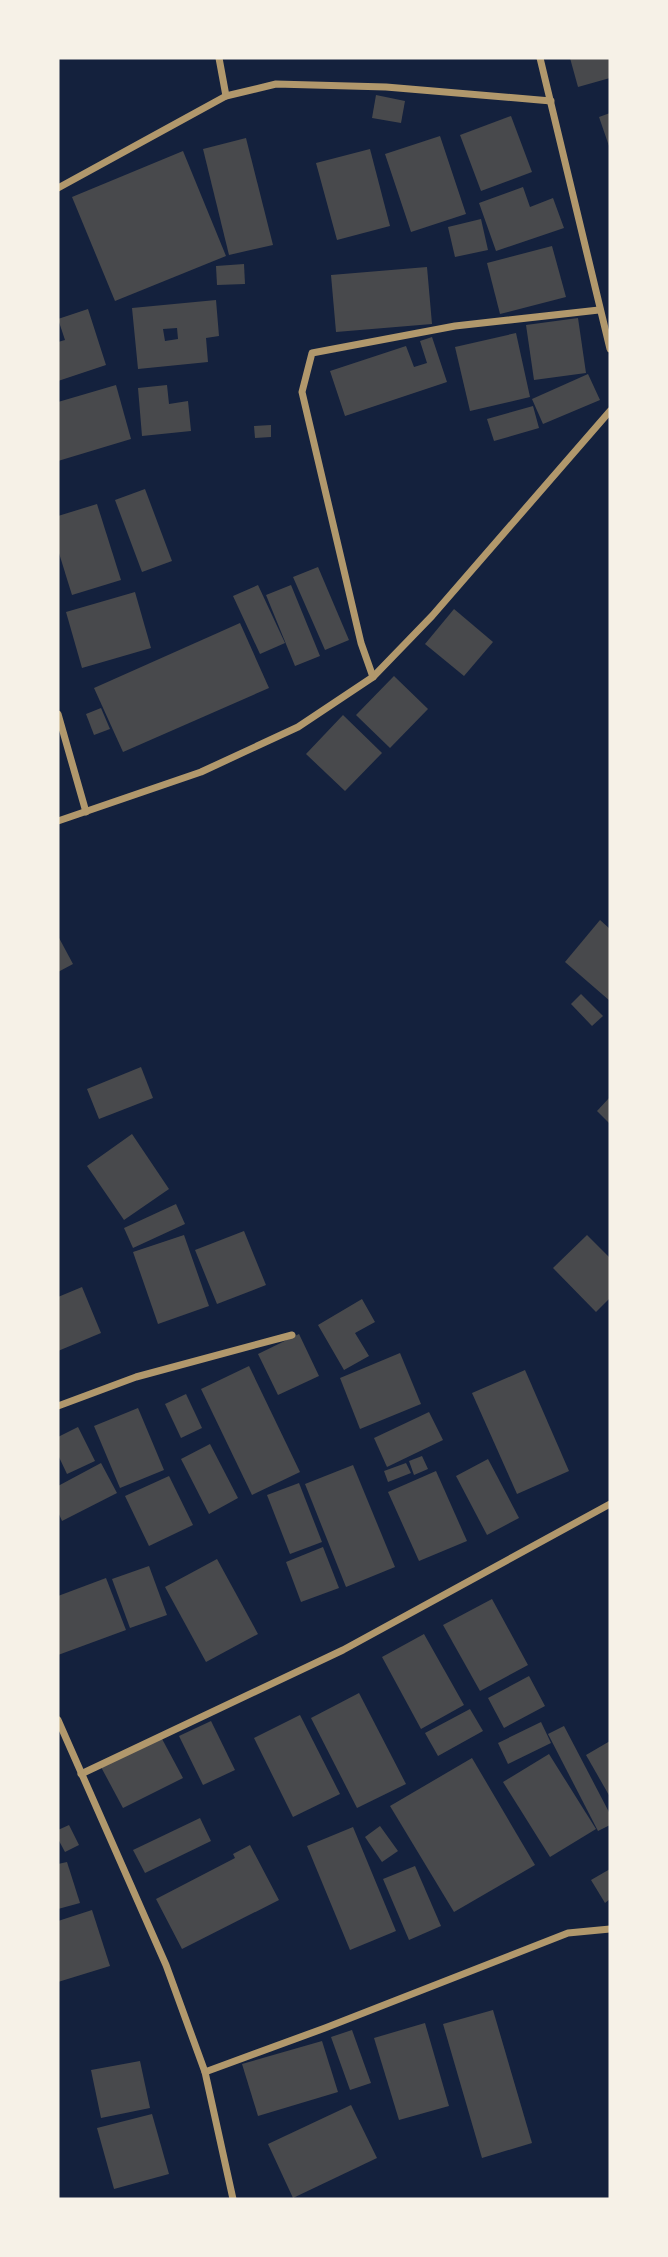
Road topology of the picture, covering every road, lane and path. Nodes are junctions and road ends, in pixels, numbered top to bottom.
1 (219, 58) edge
2 (540, 58) edge
3 (226, 96) junction
4 (551, 101) junction
5 (58, 188) edge
6 (599, 310) junction
7 (610, 349) edge
8 (610, 411) edge
9 (373, 677) junction
10 (58, 713) edge
11 (86, 812) junction
12 (58, 821) edge
13 (292, 1335) dead end
14 (58, 1406) edge
15 (610, 1504) edge
16 (58, 1720) edge
17 (81, 1774) junction
18 (610, 1929) edge
19 (205, 2072) junction
20 (233, 2199) edge

1 - 3 street
2 - 4 street
3 - 4 street
3 - 5 street
4 - 6 street
6 - 7 street
6 - 9 street
8 - 9 street
9 - 11 street
10 - 11 street
11 - 12 street
13 - 14 street
15 - 17 street
16 - 17 street
17 - 19 street
18 - 19 street
19 - 20 street

